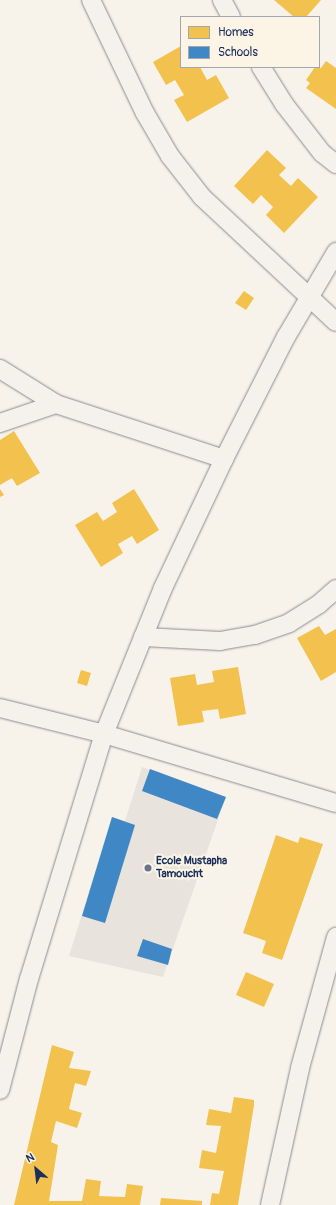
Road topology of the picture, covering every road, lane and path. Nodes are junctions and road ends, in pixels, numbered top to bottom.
1 (91, 0) edge
2 (222, 0) edge
3 (230, 16) edge
4 (262, 68) edge
5 (336, 164) edge
6 (336, 252) edge
7 (308, 298) junction
8 (336, 322) edge
9 (0, 368) edge
10 (56, 404) junction
11 (0, 423) edge
12 (224, 459) junction
13 (336, 589) edge
14 (144, 637) junction
15 (0, 708) edge
16 (104, 734) junction
17 (336, 803) edge
18 (336, 937) edge
19 (0, 1090) edge
20 (270, 1205) edge

1 - 7 street
2 - 3 street
4 - 5 street
6 - 7 street
7 - 8 street
7 - 12 street
9 - 10 street
10 - 11 street
10 - 12 street
12 - 14 street
13 - 14 street
14 - 16 street
15 - 16 street
16 - 17 street
16 - 19 street
18 - 20 street

